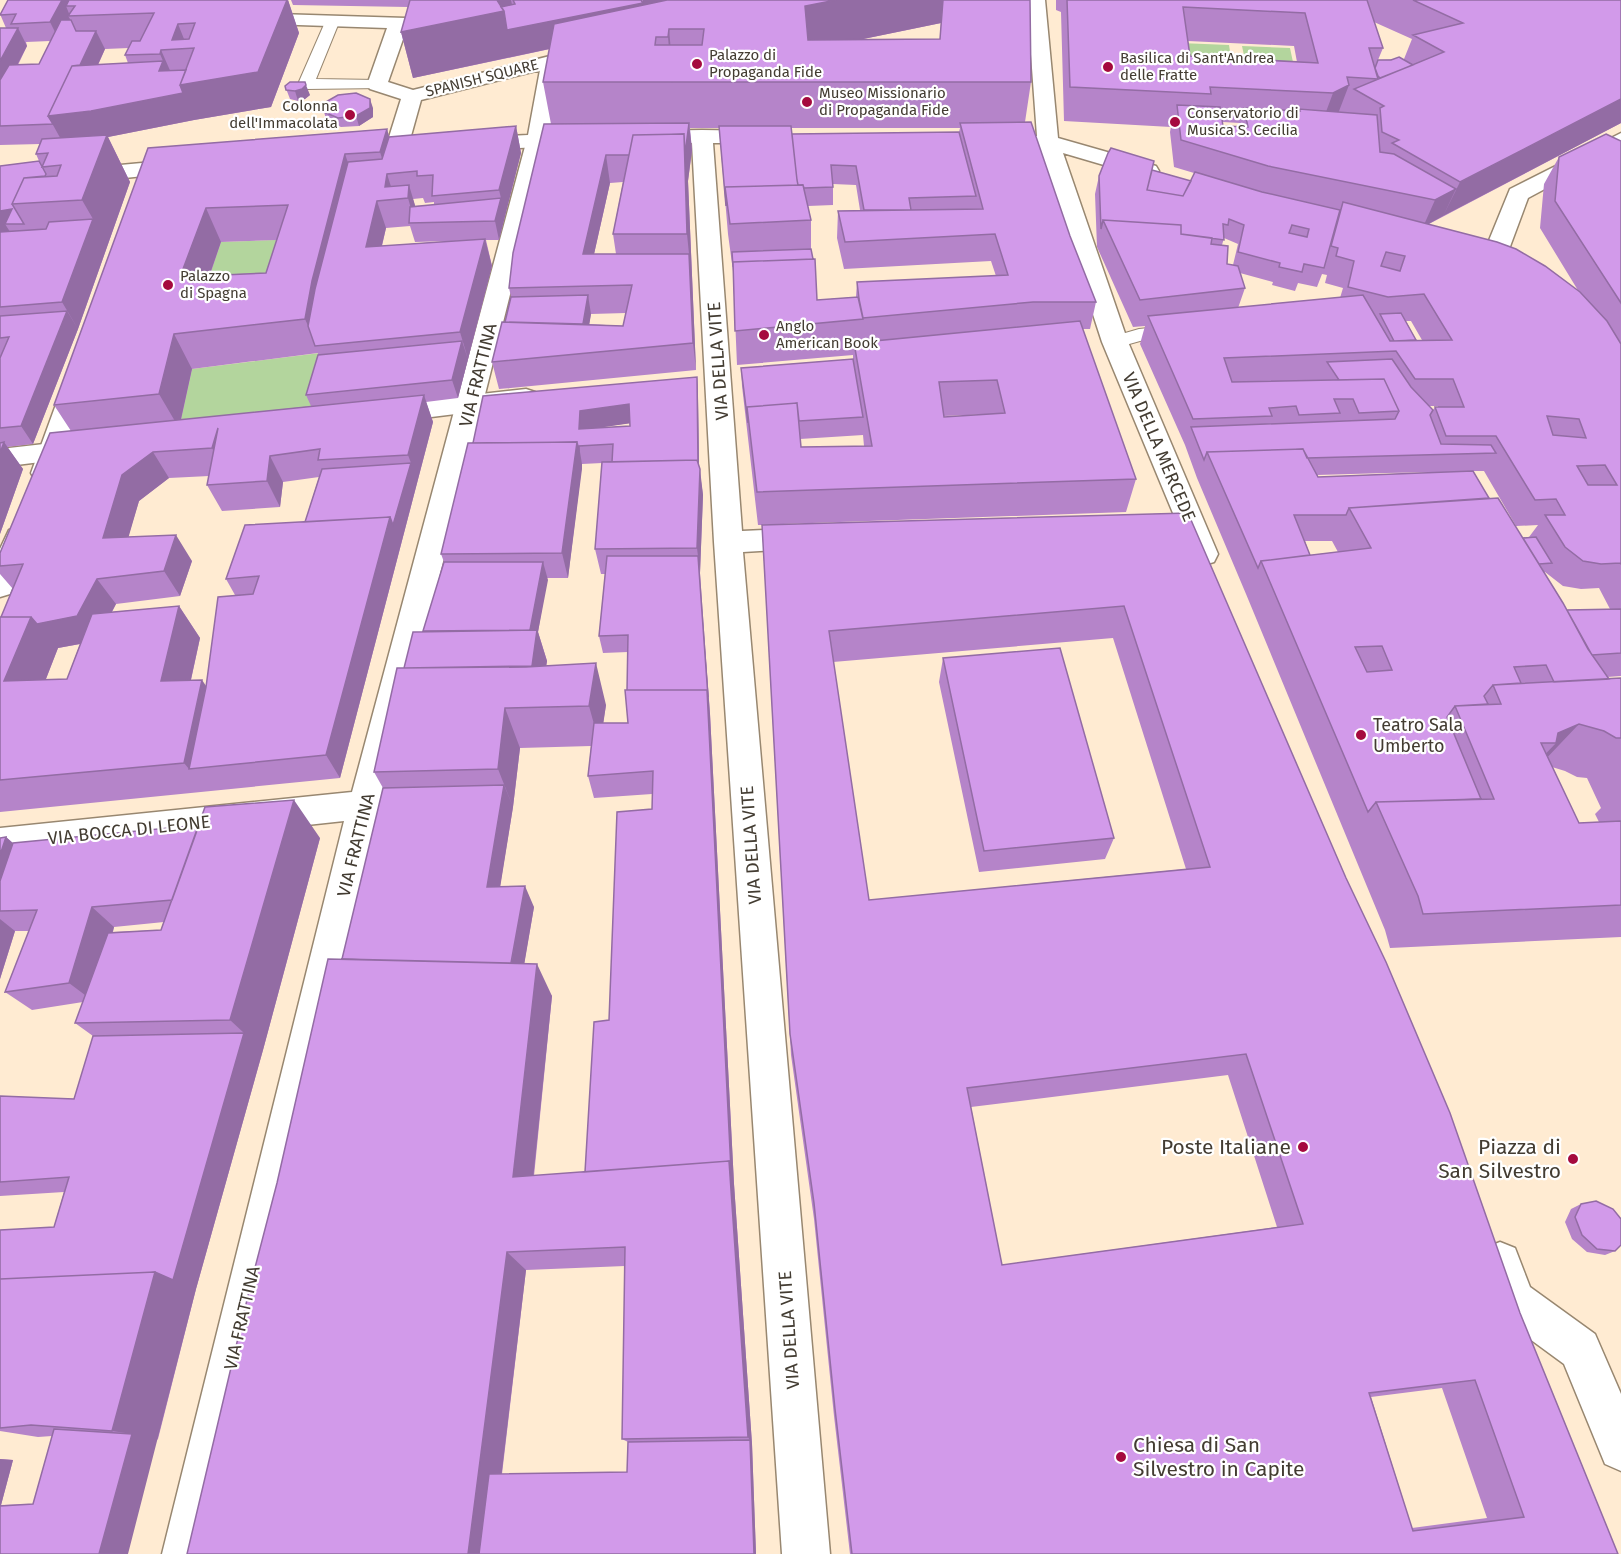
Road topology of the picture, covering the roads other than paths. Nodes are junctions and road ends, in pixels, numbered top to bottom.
1 (1036, 0) edge
2 (238, 11) edge
3 (333, 21) junction
4 (611, 47) edge
5 (552, 61) junction
6 (377, 86) junction
7 (412, 96) junction
8 (702, 136) junction
9 (784, 138) edge
10 (538, 139) junction
11 (1621, 139) edge
12 (969, 141) edge
13 (1048, 142) junction
14 (396, 150) junction
15 (374, 151) edge
16 (202, 165) edge
17 (155, 168) junction
18 (1163, 175) edge
19 (0, 187) edge
20 (143, 195) edge
21 (1492, 262) edge
22 (1197, 329) edge
23 (1103, 343) junction
24 (88, 351) edge
25 (552, 396) edge
26 (470, 404) junction
27 (363, 417) edge
28 (113, 445) edge
29 (53, 452) junction
30 (0, 458) edge
31 (837, 537) edge
32 (728, 542) junction
33 (1214, 576) edge
34 (0, 586) edge
35 (365, 805) junction
36 (0, 843) edge
37 (1485, 1226) edge
38 (1614, 1432) edge
39 (186, 1554) edge
40 (806, 1554) edge

1 - 13 street, VIA DELLA MERCEDE
2 - 3 street
3 - 6 street
3 - 6 lane
4 - 5 street, SPANISH SQUARE
5 - 7 street, SPANISH SQUARE
5 - 10 street, VIA FRATTINA
6 - 7 street, SPANISH SQUARE
7 - 14 street, SPANISH SQUARE
8 - 9 street
8 - 10 street
8 - 32 street, VIA DELLA VITE
10 - 14 street
10 - 26 street, VIA FRATTINA
11 - 21 street
12 - 13 street
13 - 18 street
13 - 23 street, VIA DELLA MERCEDE
14 - 15 street
16 - 17 street
17 - 19 street
17 - 20 street
22 - 23 lane
23 - 33 street, VIA DELLA MERCEDE
24 - 29 street
25 - 26 street
26 - 27 street
26 - 35 street, VIA FRATTINA
28 - 29 street
29 - 30 street
29 - 34 street
31 - 32 street
32 - 40 street, VIA DELLA VITE
35 - 36 street, VIA BOCCA DI LEONE
35 - 39 street, VIA FRATTINA
37 - 38 street

